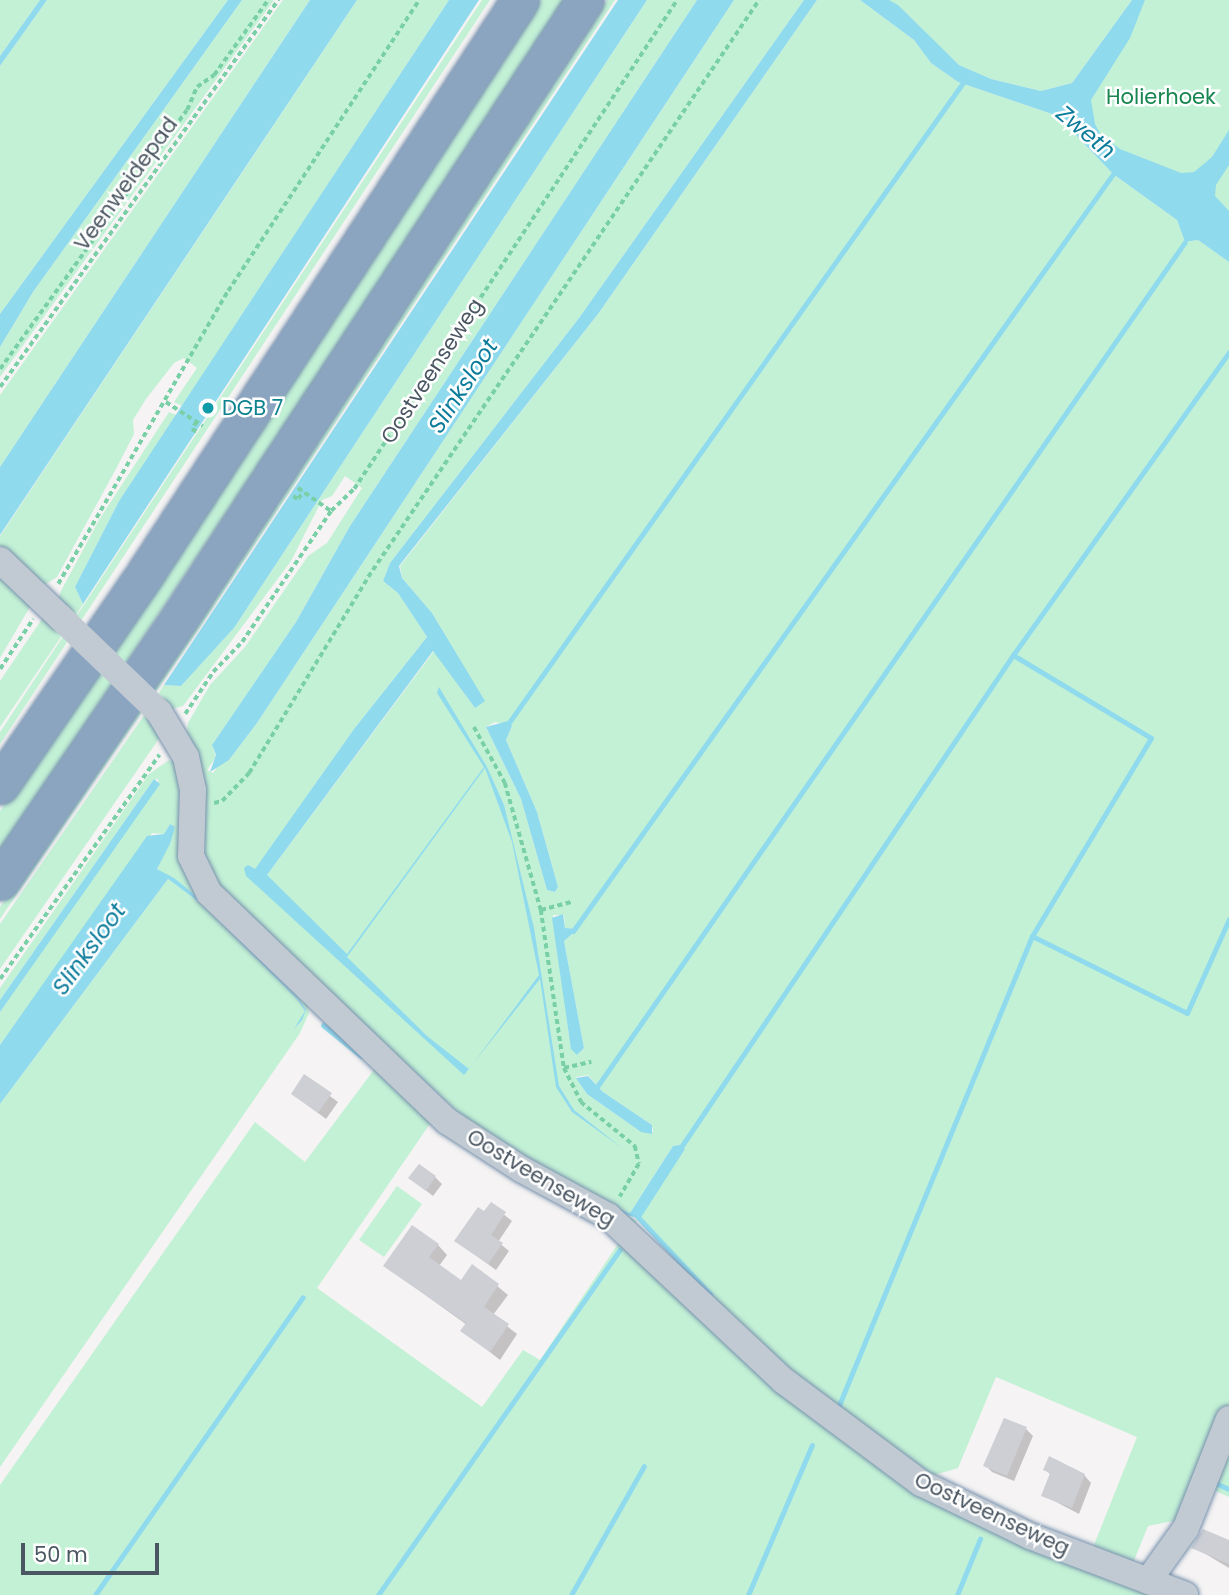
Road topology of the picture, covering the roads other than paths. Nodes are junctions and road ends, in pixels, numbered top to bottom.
1 (520, 0) edge
2 (585, 0) edge
3 (0, 560) edge
4 (0, 785) edge
5 (0, 881) edge
6 (1229, 1419) edge
7 (1147, 1581) junction
8 (1185, 1595) edge

1 - 4 highway
2 - 5 highway
3 - 7 street, Oostveenseweg, bridge
6 - 7 street
7 - 8 street, Oostveenseweg

